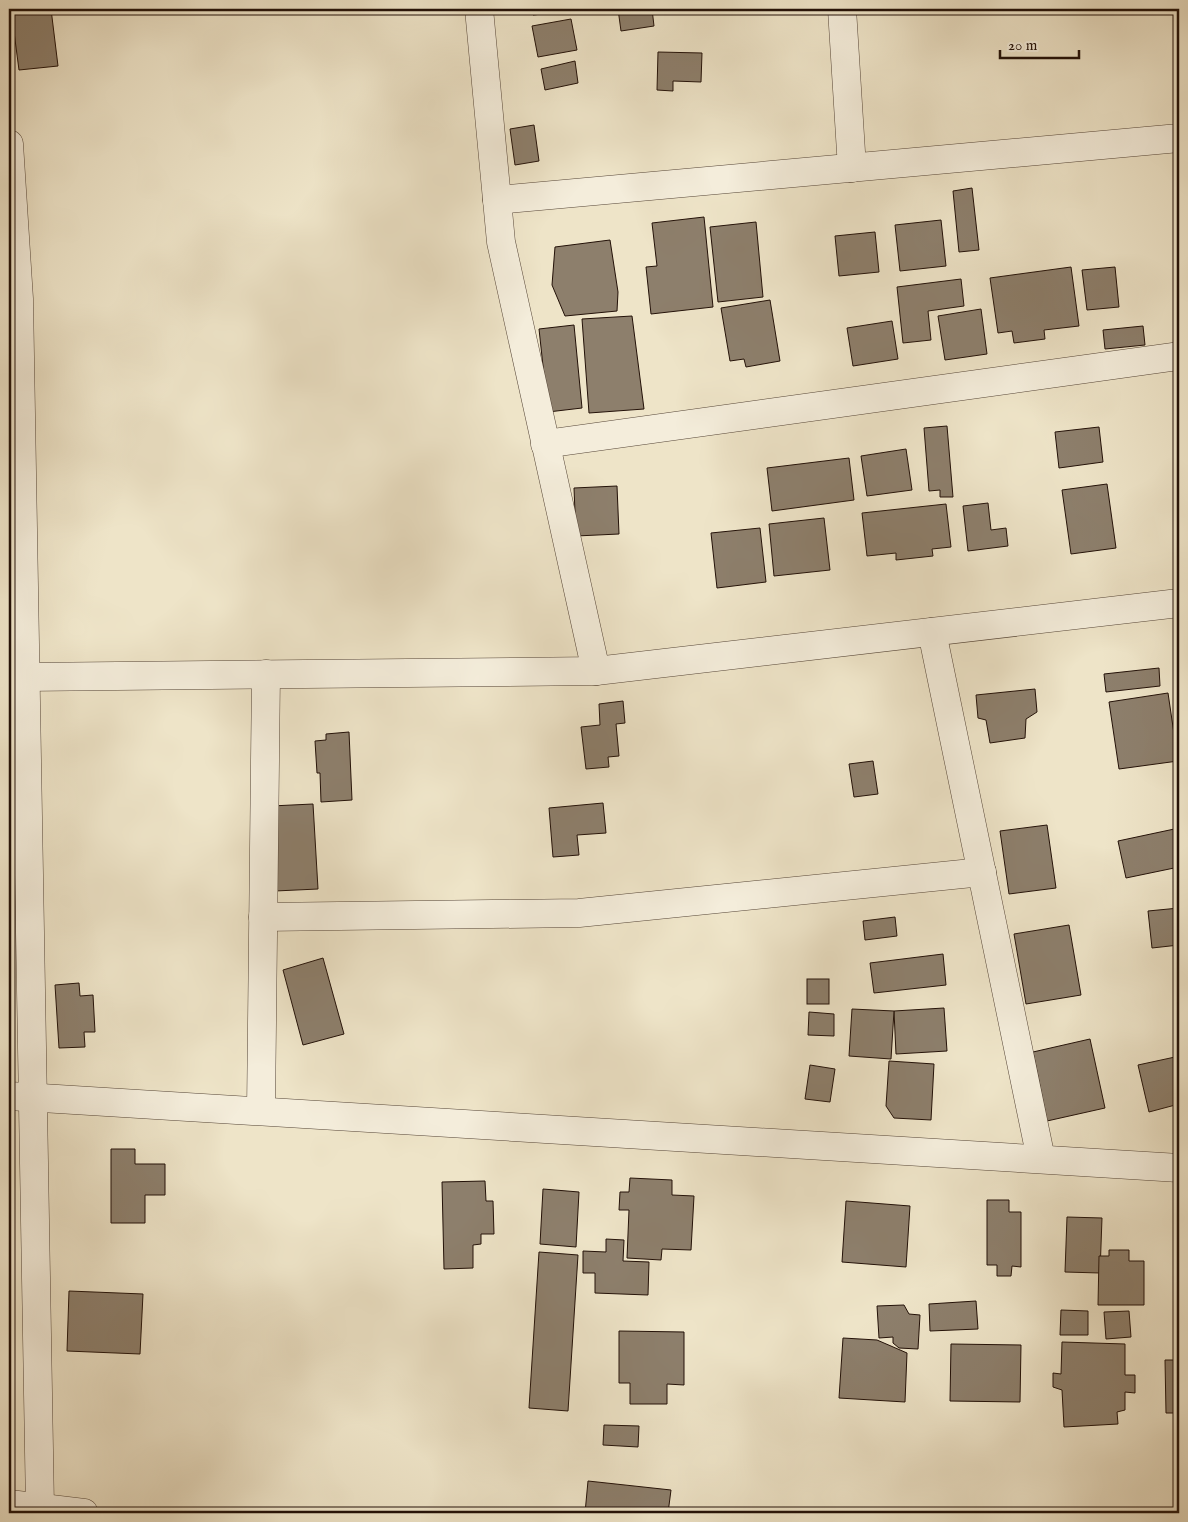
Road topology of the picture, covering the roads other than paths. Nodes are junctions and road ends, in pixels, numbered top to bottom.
1 (479, 9) edge
2 (842, 9) edge
3 (1179, 138) edge
4 (9, 144) edge
5 (852, 168) junction
6 (497, 200) junction
7 (14, 299) edge
8 (1179, 356) edge
9 (545, 444) junction
10 (1179, 603) edge
11 (932, 632) junction
12 (596, 671) junction
13 (266, 674) junction
14 (25, 677) junction
15 (982, 872) junction
16 (263, 917) junction
17 (21, 1096) edge
18 (261, 1110) junction
19 (1041, 1159) junction
20 (1179, 1168) edge
21 (9, 1504) edge
22 (40, 1508) junction
23 (84, 1513) edge

1 - 6 street
2 - 5 street
3 - 5 street
4 - 7 street
5 - 6 street
6 - 9 street
7 - 14 street
8 - 9 street
9 - 12 street
10 - 11 street
11 - 12 street
11 - 15 street
12 - 13 street
13 - 14 street
13 - 16 street
14 - 17 street
15 - 16 street
15 - 19 street
16 - 18 street
17 - 18 street
17 - 22 street
18 - 19 street
19 - 20 street
21 - 22 street
22 - 23 street

